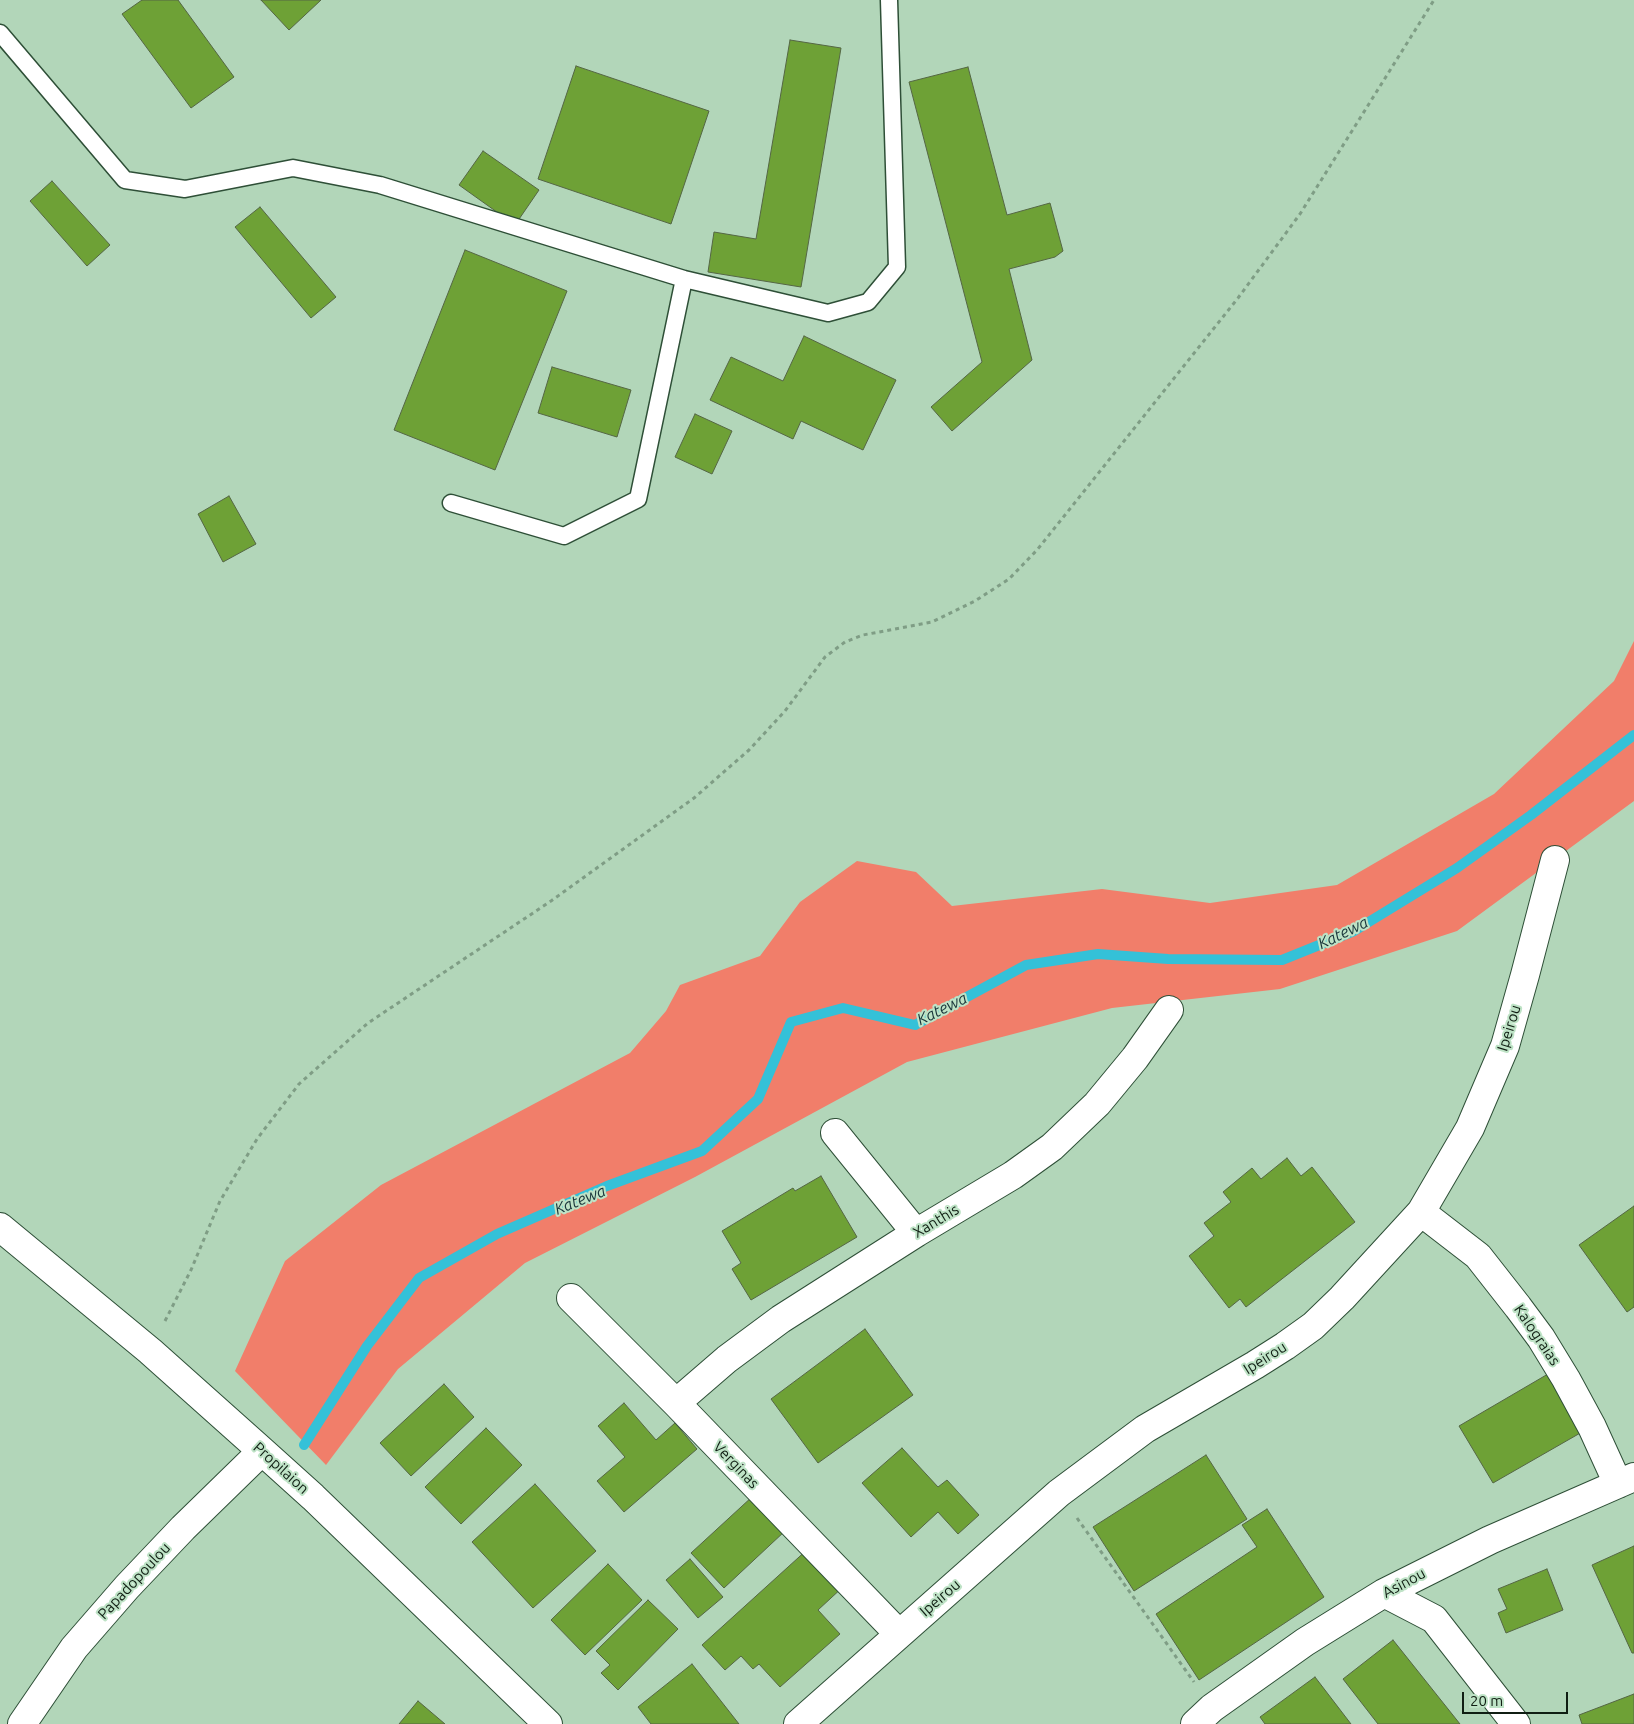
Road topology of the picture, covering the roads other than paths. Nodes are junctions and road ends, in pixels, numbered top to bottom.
1 (889, 0) edge
2 (0, 34) edge
3 (684, 279) junction
4 (451, 503) dead end
5 (1555, 860) dead end
6 (1169, 1010) dead end
7 (835, 1133) dead end
8 (1421, 1212) junction
9 (0, 1227) edge
10 (916, 1233) junction
11 (571, 1298) dead end
12 (676, 1403) junction
13 (262, 1451) junction
14 (1626, 1480) edge
15 (1384, 1593) junction
16 (899, 1634) junction
17 (1204, 1716) edge
18 (23, 1724) edge
19 (548, 1724) edge
20 (798, 1724) edge
21 (1516, 1724) edge

1 - 3 lane
2 - 3 lane
3 - 4 lane
5 - 8 street, Ipeirou
6 - 10 street, Xanthis
7 - 10 street
8 - 14 street, Kalograias
8 - 16 street, Ipeirou
9 - 13 street, Propilaion
10 - 12 street, Xanthis
11 - 12 street, Verginas
12 - 16 street, Verginas
13 - 18 street, Papadopoulou
13 - 19 street, Propilaion
14 - 15 street, Asinou
15 - 17 street, Asinou
15 - 21 street
16 - 20 street, Ipeirou

